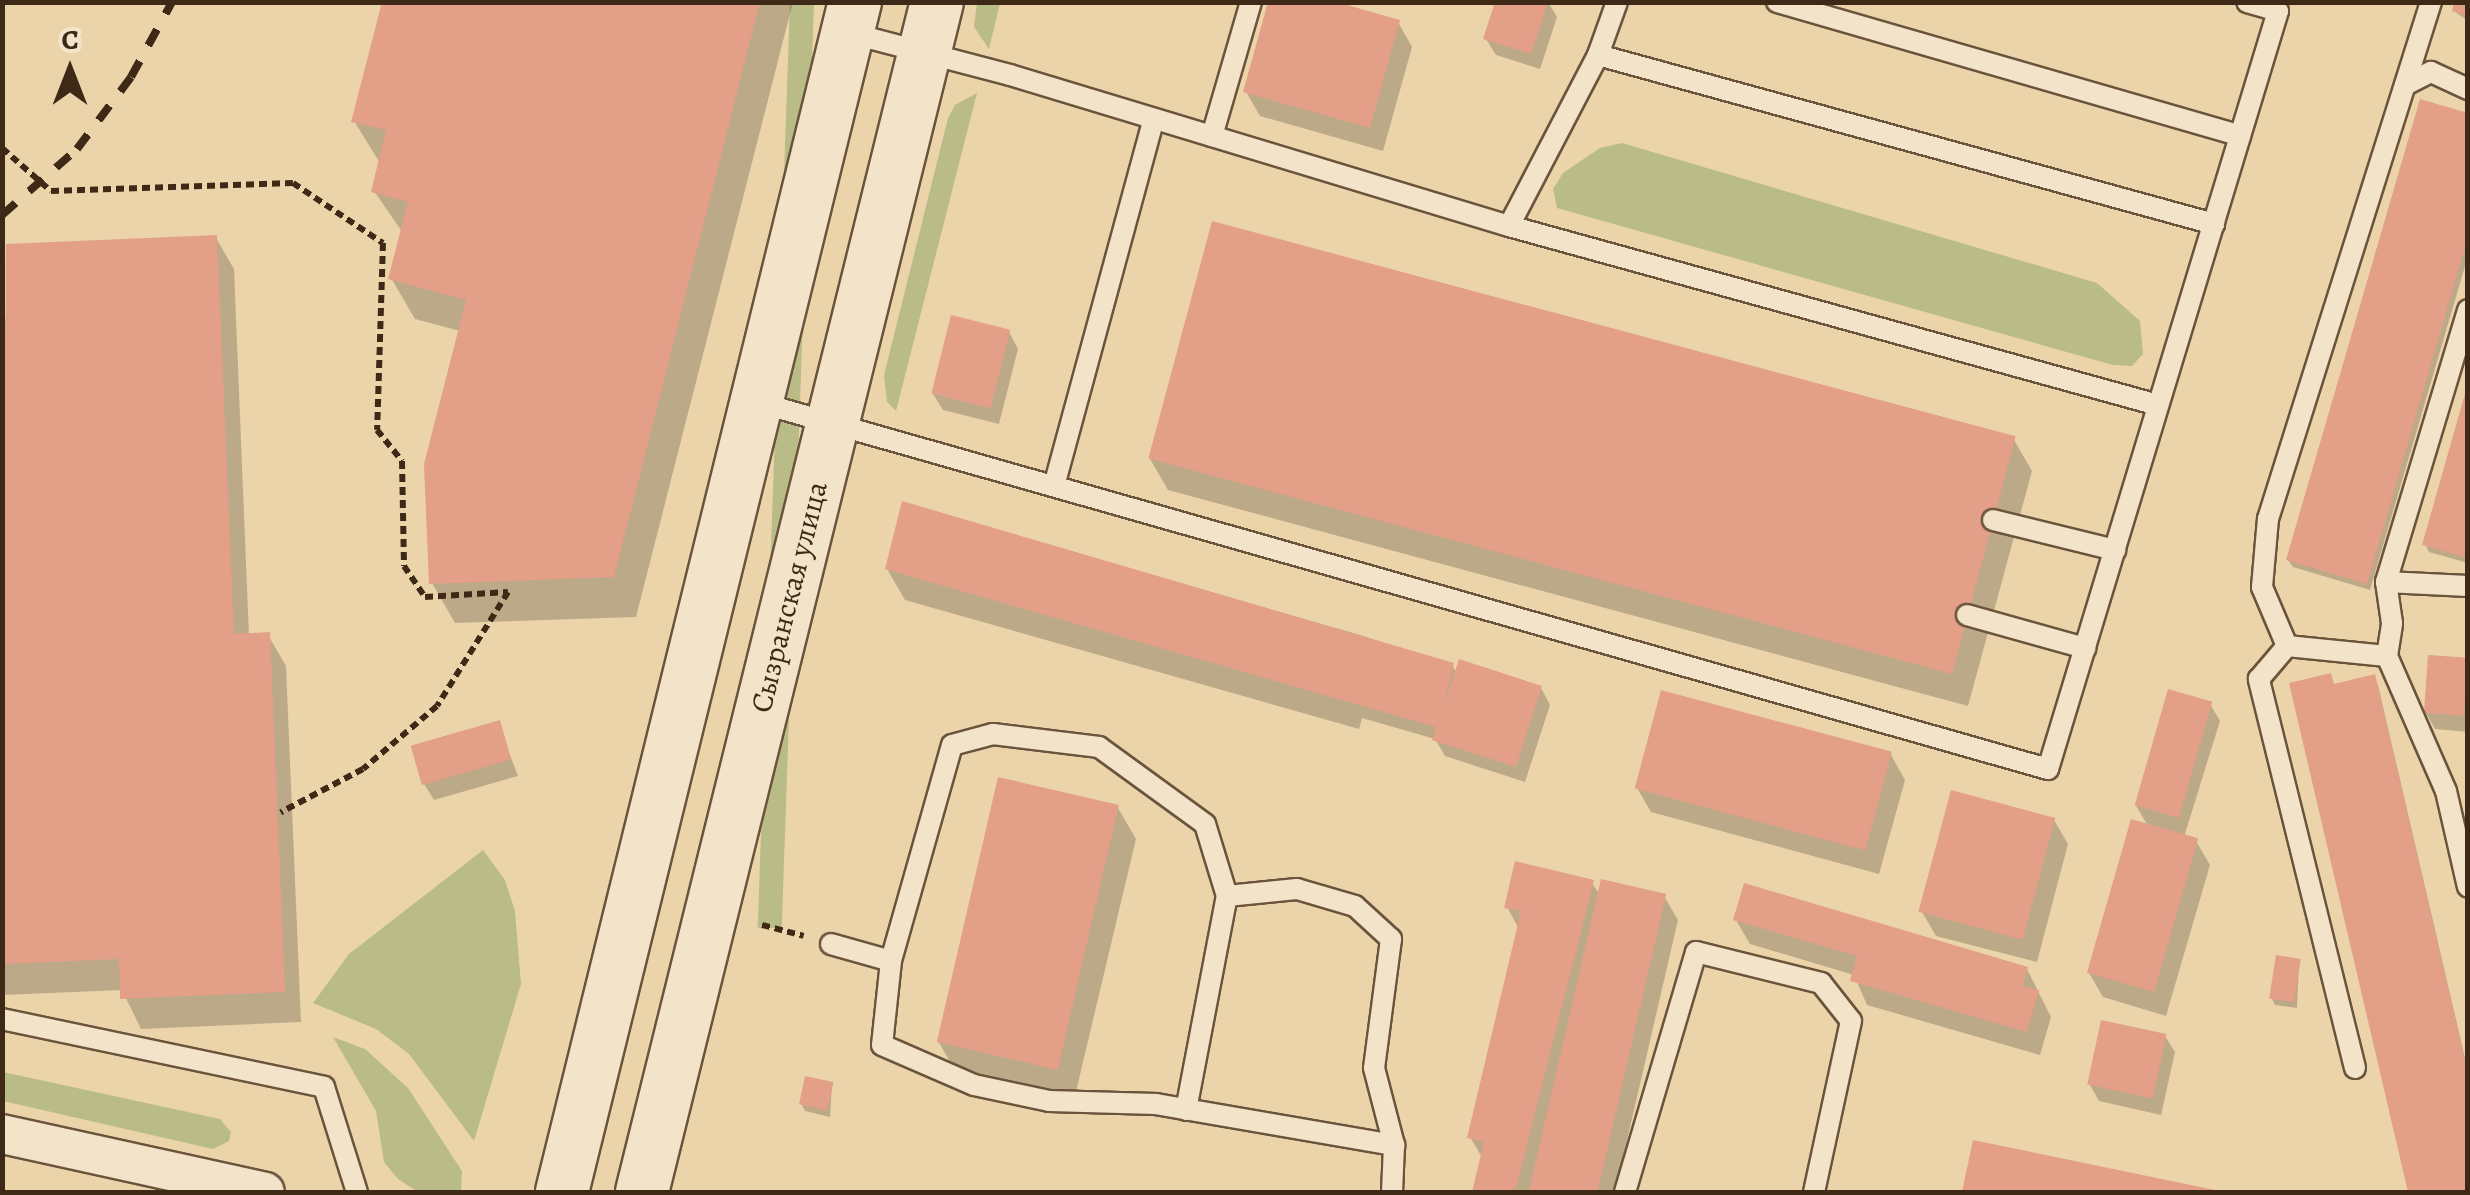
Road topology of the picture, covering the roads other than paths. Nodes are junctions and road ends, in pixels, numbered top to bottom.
1 (937, 2) edge
2 (1251, 2) edge
3 (1616, 2) edge
4 (1777, 2) edge
5 (2247, 2) edge
6 (2431, 2) edge
7 (2279, 7) edge
8 (851, 18) edge
9 (924, 52) junction
10 (1598, 56) junction
11 (2405, 85) junction
12 (2468, 89) edge
13 (1154, 119) junction
14 (1212, 136) junction
15 (2240, 136) junction
16 (2214, 224) junction
17 (1509, 226) junction
18 (2468, 310) edge
19 (755, 402) junction
20 (2158, 405) junction
21 (833, 420) junction
22 (1054, 486) junction
23 (1993, 520) dead end
24 (2115, 550) junction
25 (2386, 582) junction
26 (2468, 586) edge
27 (1967, 615) dead end
28 (2286, 646) junction
29 (2085, 648) junction
30 (2387, 656) junction
31 (2468, 887) edge
32 (1227, 896) junction
33 (831, 944) road end
34 (891, 961) junction
35 (2, 1019) edge
36 (2356, 1068) dead end
37 (1186, 1110) junction
38 (2, 1134) edge
39 (1394, 1145) junction
40 (266, 1192) edge
41 (357, 1192) edge
42 (562, 1192) edge
43 (642, 1192) edge
44 (1392, 1192) edge
45 (1625, 1192) edge
46 (1814, 1192) edge

1 - 9 street, Сызранская улица
2 - 14 lane
3 - 10 lane
4 - 15 lane
5 - 7 lane
6 - 11 lane
7 - 15 lane
8 - 9 lane
8 - 19 street
9 - 13 lane
9 - 21 street, Сызранская улица
10 - 16 lane
10 - 17 lane
11 - 12 lane
11 - 28 lane
13 - 14 lane
13 - 22 lane
14 - 17 lane
15 - 16 lane
16 - 20 lane
17 - 20 lane
18 - 25 lane
19 - 21 lane
19 - 42 street
20 - 24 lane
21 - 22 lane
21 - 43 street, Сызранская улица
22 - 29 lane
23 - 24 lane
24 - 29 lane
25 - 26 lane
25 - 30 lane
27 - 29 lane
28 - 30 lane
28 - 36 lane
30 - 31 lane
32 - 34 lane
32 - 37 lane
32 - 39 lane
33 - 34 lane
34 - 37 lane
35 - 41 lane
37 - 39 lane
38 - 40 street
39 - 44 lane
45 - 46 lane

